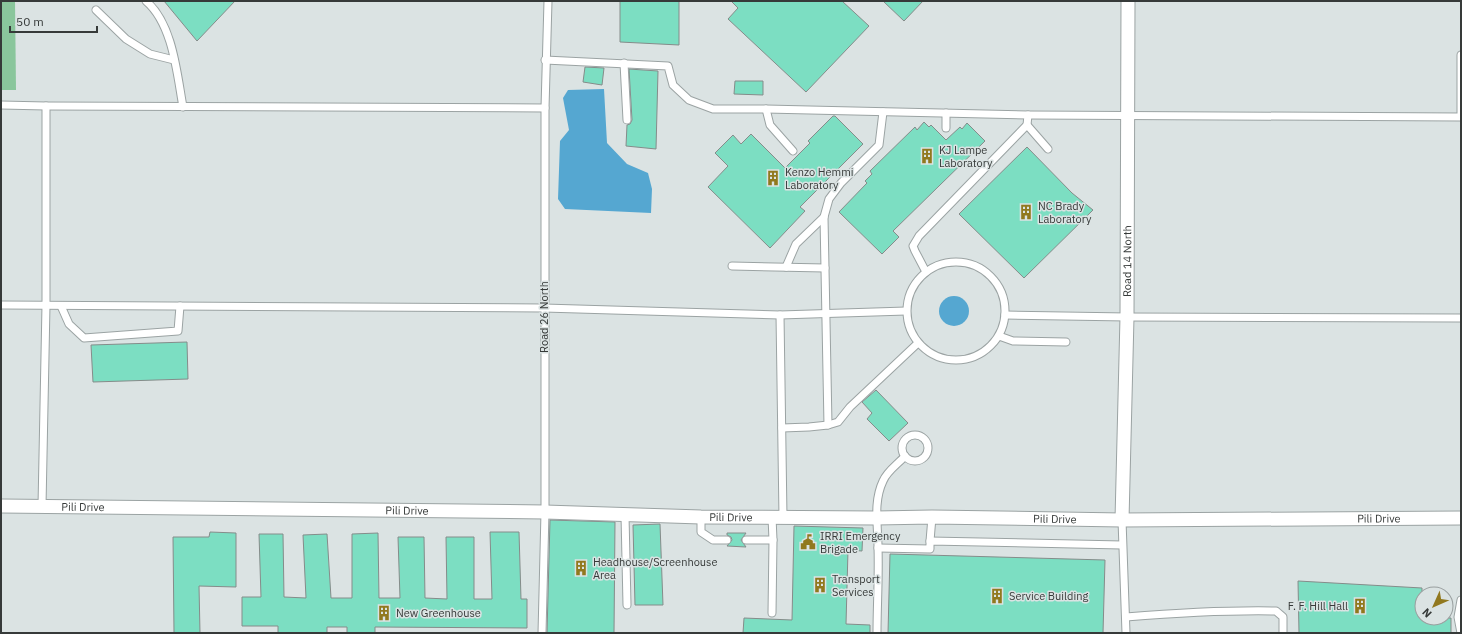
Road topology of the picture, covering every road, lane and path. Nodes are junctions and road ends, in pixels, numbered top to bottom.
1 (146, 1) edge
2 (548, 1) edge
3 (1128, 1) edge
4 (96, 10) dead end
5 (1461, 56) edge
6 (174, 60) junction
7 (545, 60) junction
8 (624, 63) junction
9 (1, 105) edge
10 (46, 106) junction
11 (184, 107) junction
12 (545, 108) junction
13 (766, 109) junction
14 (883, 112) junction
15 (946, 113) junction
16 (1028, 115) junction
17 (1127, 115) junction
18 (1461, 117) edge
19 (627, 120) dead end
20 (1027, 125) junction
21 (946, 128) dead end
22 (1048, 149) dead end
23 (792, 151) dead end
24 (824, 217) junction
25 (732, 266) dead end
26 (786, 267) junction
27 (825, 268) junction
28 (926, 272) junction
29 (1, 305) edge
30 (46, 305) junction
31 (61, 306) junction
32 (180, 306) junction
33 (544, 308) junction
34 (906, 311) junction
35 (825, 314) junction
36 (780, 315) junction
37 (1005, 315) junction
38 (1127, 317) junction
39 (1461, 318) edge
40 (999, 336) junction
41 (1066, 342) dead end
42 (918, 343) junction
43 (828, 425) junction
44 (782, 428) junction
45 (905, 456) dead end
46 (1, 506) edge
47 (42, 506) junction
48 (545, 512) junction
49 (625, 515) junction
50 (701, 517) junction
51 (778, 517) junction
52 (932, 517) junction
53 (876, 518) junction
54 (1461, 518) edge
55 (1122, 520) junction
56 (727, 540) dead end
57 (746, 540) dead end
58 (773, 540) junction
59 (930, 541) junction
60 (1122, 545) junction
61 (878, 548) junction
62 (1461, 600) edge
63 (627, 605) dead end
64 (772, 613) dead end
65 (1126, 617) junction
66 (542, 633) edge
67 (877, 633) edge
68 (1126, 633) edge
69 (1284, 633) edge
70 (1461, 633) edge

1 - 6 lane
2 - 7 lane, Road 26 North
3 - 17 street, Road 14 North
4 - 6 lane
5 - 18 lane
6 - 11 lane
7 - 8 lane
7 - 12 lane, Road 26 North
8 - 13 lane
8 - 19 lane
9 - 10 lane
10 - 11 lane
10 - 30 lane
11 - 12 lane
12 - 33 lane, Road 26 North
13 - 14 lane
13 - 23 lane
14 - 15 lane
14 - 24 lane
15 - 16 lane
15 - 21 lane
16 - 17 lane
16 - 20 lane
17 - 18 lane
17 - 38 street, Road 14 North
20 - 22 lane
20 - 28 lane
24 - 26 lane
24 - 27 lane
25 - 26 lane
26 - 27 lane
27 - 35 lane
28 - 34 lane
28 - 37 lane
29 - 30 lane
30 - 31 lane
30 - 47 lane
31 - 32 lane
31 - 32 lane
32 - 33 lane
33 - 36 lane
33 - 48 lane, Road 26 North
34 - 35 lane
34 - 42 lane
35 - 36 lane
35 - 43 lane
36 - 44 lane
37 - 38 lane
37 - 40 lane
38 - 39 lane
38 - 55 street, Road 14 North
40 - 41 lane
40 - 42 lane
42 - 43 lane
43 - 44 lane
44 - 51 lane
45 - 53 lane
46 - 47 street, Pili Drive
47 - 48 street, Pili Drive
48 - 49 street, Pili Drive
48 - 66 lane, Road 26 North
49 - 50 street, Pili Drive
49 - 63 lane
50 - 51 street, Pili Drive
50 - 56 lane
51 - 53 street, Pili Drive
51 - 58 lane
52 - 53 street, Pili Drive
52 - 55 street, Pili Drive
52 - 59 lane
53 - 61 lane
54 - 55 street, Pili Drive
55 - 60 lane
57 - 58 lane
58 - 64 lane
59 - 60 lane
59 - 61 lane
60 - 65 lane
61 - 67 lane
62 - 70 lane
65 - 68 lane
65 - 69 lane

